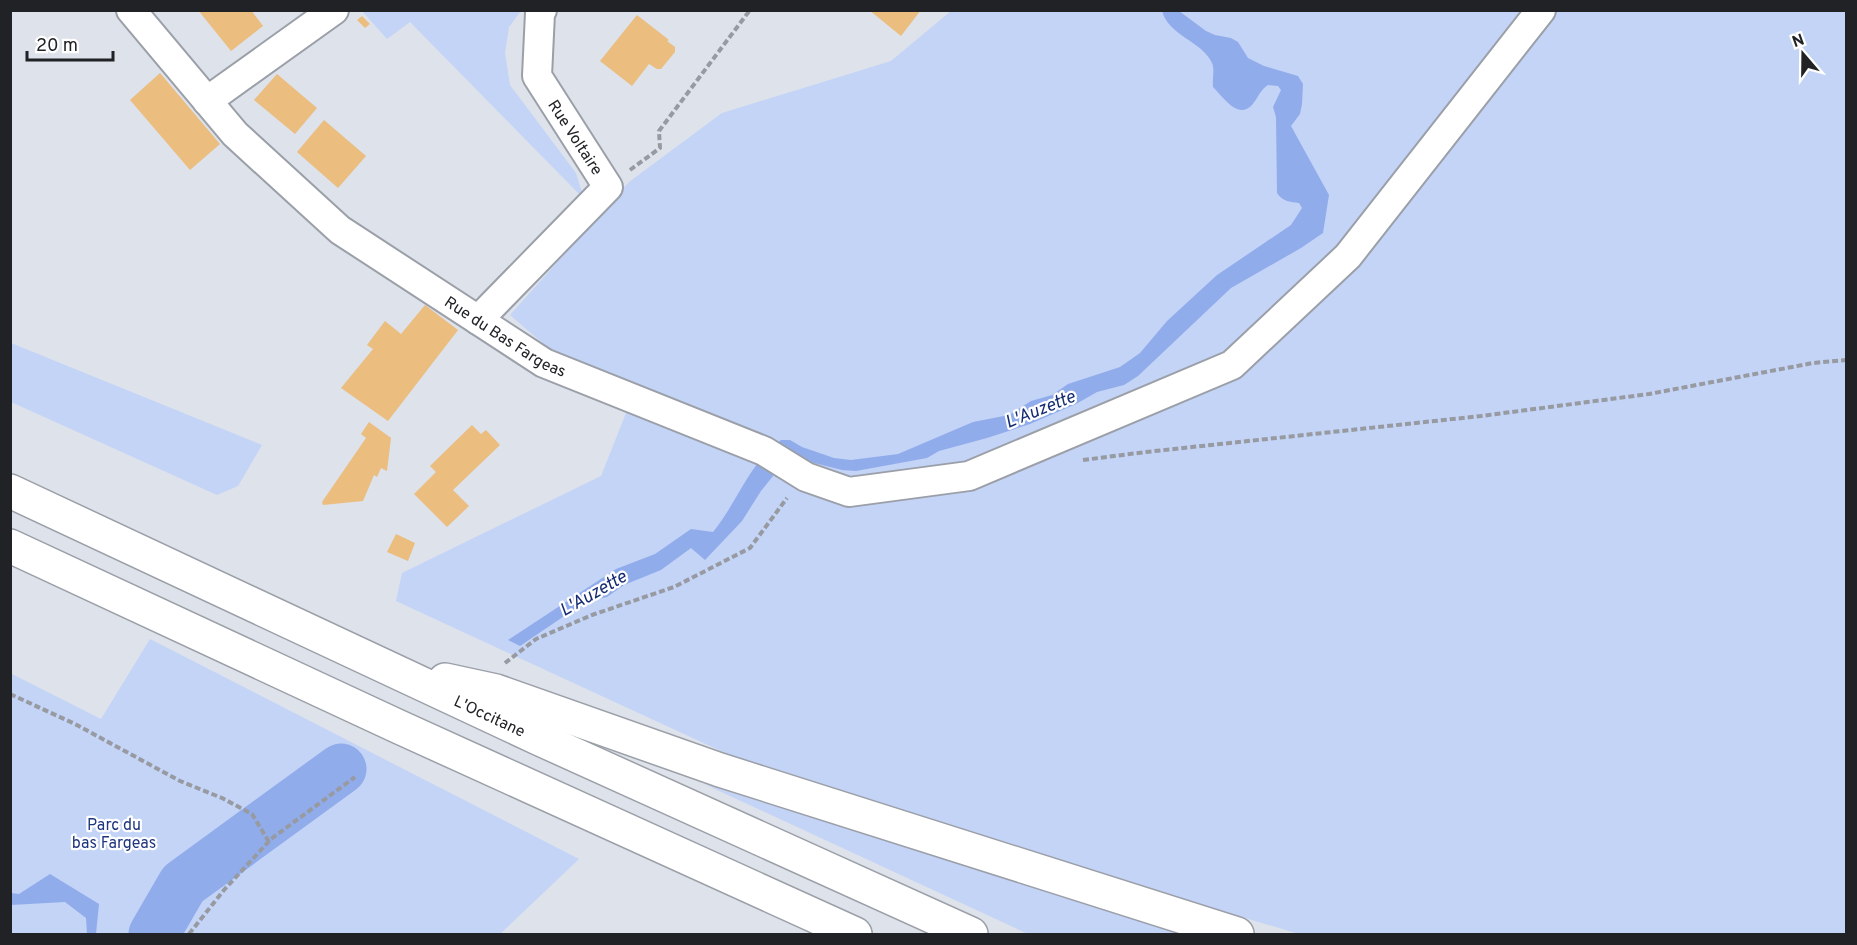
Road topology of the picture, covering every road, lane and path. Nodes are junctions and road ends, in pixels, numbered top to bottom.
1 (131, 10) edge
2 (334, 10) edge
3 (542, 10) edge
4 (750, 10) edge
5 (1541, 10) edge
6 (207, 100) junction
7 (608, 187) junction
8 (478, 320) junction
9 (1846, 360) edge
10 (1075, 462) dead end
11 (802, 475) junction
12 (10, 491) edge
13 (10, 546) edge
14 (502, 665) dead end
15 (389, 668) junction
16 (10, 694) edge
17 (355, 777) dead end
18 (269, 842) junction
19 (189, 934) edge
20 (855, 934) edge
21 (971, 934) edge
22 (1237, 934) edge

1 - 6 street, Rue du Bas Fargeas
2 - 6 street
3 - 7 street, Rue Voltaire
4 - 7 path
5 - 11 street, Rue du Bas Fargeas
6 - 8 street, Rue du Bas Fargeas
7 - 8 street, Rue Voltaire
8 - 11 street, Rue du Bas Fargeas
9 - 10 path
11 - 14 path
12 - 15 highway, L'Occitane
13 - 20 highway
15 - 21 highway, L'Occitane
15 - 22 highway
16 - 18 path
17 - 18 path
18 - 19 path

